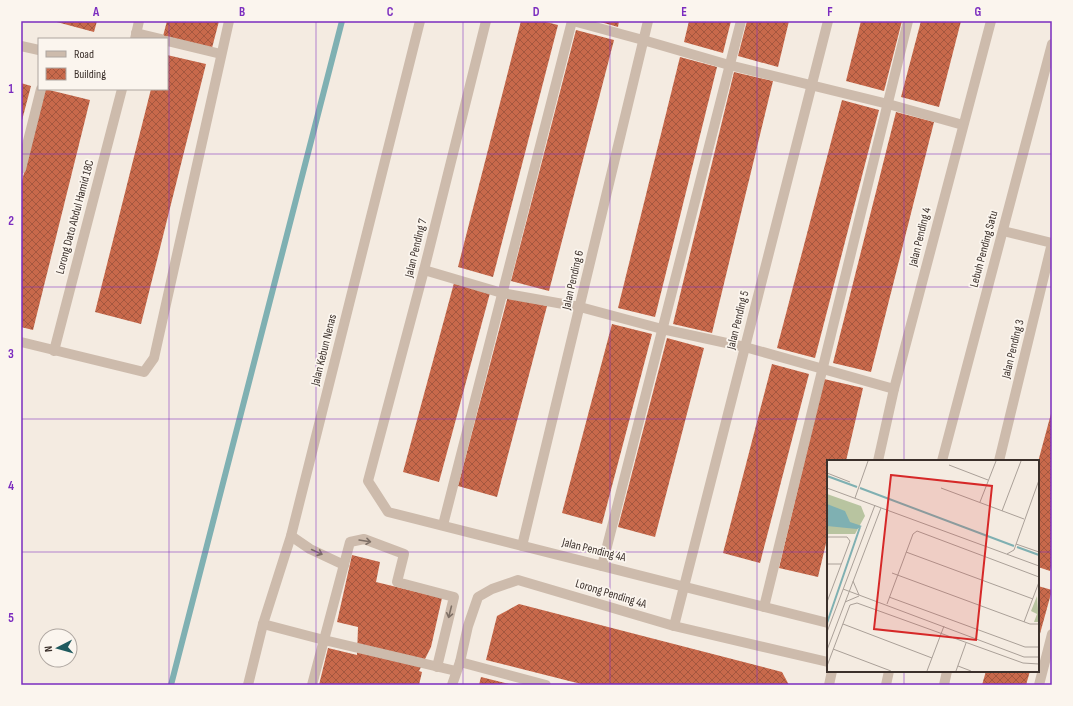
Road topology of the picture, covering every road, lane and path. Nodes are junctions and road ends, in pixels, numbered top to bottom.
1 (139, 21) edge
2 (229, 21) edge
3 (420, 21) edge
4 (486, 21) edge
5 (573, 21) edge
6 (648, 21) edge
7 (741, 21) edge
8 (828, 21) edge
9 (908, 21) edge
10 (991, 21) edge
11 (135, 36) edge
12 (152, 38) edge
13 (168, 40) edge
14 (643, 40) junction
15 (1052, 44) edge
16 (21, 46) edge
17 (38, 50) edge
18 (221, 54) junction
19 (730, 65) junction
20 (812, 85) junction
21 (42, 90) edge
22 (122, 90) edge
23 (888, 104) junction
24 (963, 125) junction
25 (21, 169) edge
26 (1003, 231) junction
27 (1052, 243) edge
28 (424, 270) junction
29 (502, 293) junction
30 (580, 307) junction
31 (662, 329) junction
32 (21, 342) edge
33 (745, 347) junction
34 (54, 351) junction
35 (822, 369) junction
36 (894, 389) junction
37 (878, 460) edge
38 (942, 460) edge
39 (999, 460) edge
40 (368, 481) joint
41 (443, 526) junction
42 (291, 536) junction
43 (522, 546) junction
44 (344, 565) junction
45 (602, 566) junction
46 (684, 586) junction
47 (764, 607) junction
48 (827, 623) edge
49 (263, 624) junction
50 (674, 626) junction
51 (1052, 634) edge
52 (324, 640) junction
53 (827, 662) edge
54 (437, 666) junction
55 (458, 666) junction
56 (832, 672) edge
57 (889, 672) edge
58 (947, 672) edge
59 (248, 685) edge
60 (312, 685) edge
61 (452, 685) edge
62 (546, 685) edge
63 (829, 685) edge
64 (886, 685) edge
65 (944, 685) edge
66 (1039, 685) edge

1 - 11 street
2 - 18 street
3 - 42 street, Jalan Kebun Nenas
4 - 28 street, Jalan Pending 7
5 - 14 street
5 - 29 street
6 - 14 street, Jalan Pending 6
7 - 19 street
8 - 20 street, Jalan Pending 5
9 - 23 street
10 - 24 street, Jalan Pending 4
11 - 12 street
13 - 18 street
14 - 19 street
14 - 30 street, Jalan Pending 6
15 - 26 street, Lebuh Pending Satu
16 - 17 street
18 - 34 street
19 - 20 street
19 - 31 street
20 - 23 street
20 - 33 street, Jalan Pending 5
21 - 25 street
22 - 34 street, Lorong Dato Abdul Hamid 18C
23 - 24 street
23 - 35 street
24 - 36 street, Jalan Pending 4
26 - 27 street
26 - 38 street, Lebuh Pending Satu
27 - 39 street, Jalan Pending 3
28 - 29 street
28 - 40 street, Jalan Pending 7
29 - 30 street
29 - 41 street
30 - 31 street
30 - 43 street, Jalan Pending 6
31 - 33 street
31 - 45 street
32 - 34 street
33 - 35 street
33 - 46 street, Jalan Pending 5
35 - 36 street
35 - 47 street
36 - 37 street, Jalan Pending 4
40 - 41 street, Jalan Pending 4A
41 - 43 street, Jalan Pending 4A
42 -> 44 street
42 - 49 street, Jalan Kebun Nenas
43 - 45 street, Jalan Pending 4A
44 - 52 street
44 -> 54 street
45 - 46 street, Jalan Pending 4A
46 - 47 street, Jalan Pending 4A
46 - 50 street, Jalan Pending 5
47 - 48 street, Jalan Pending 4A
49 - 52 street
49 - 59 street, Jalan Kebun Nenas
50 - 53 street, Lorong Pending 4A
50 - 55 street, Lorong Pending 4A
51 - 66 street
52 - 54 street
52 - 60 street
54 - 55 street
55 - 61 street, Lorong Pending 4A
55 - 62 street
56 - 63 street
57 - 64 street
58 - 65 street

